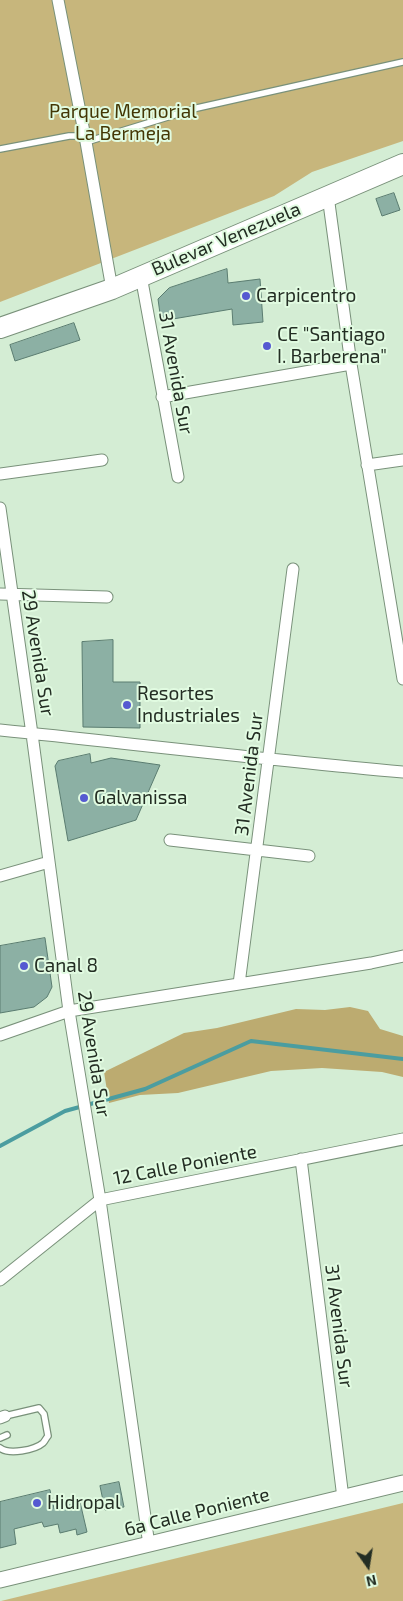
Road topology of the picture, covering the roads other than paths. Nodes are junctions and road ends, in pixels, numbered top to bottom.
1 (58, 0) edge
2 (403, 62) edge
3 (86, 142) junction
4 (0, 149) edge
5 (403, 164) edge
6 (328, 196) junction
7 (141, 276) junction
8 (112, 289) junction
9 (48, 311) junction
10 (0, 321) edge
11 (0, 328) edge
12 (350, 364) junction
13 (162, 397) junction
14 (102, 460) dead end
15 (403, 460) edge
16 (367, 465) junction
17 (0, 474) edge
18 (178, 477) dead end
19 (0, 508) edge
20 (292, 569) dead end
21 (6, 594) edge
22 (107, 597) dead end
23 (403, 679) edge
24 (0, 730) edge
25 (32, 734) junction
26 (268, 760) junction
27 (403, 772) edge
28 (170, 840) dead end
29 (257, 850) junction
30 (309, 856) dead end
31 (49, 862) junction
32 (0, 876) edge
33 (403, 956) edge
34 (239, 984) junction
35 (69, 1011) junction
36 (0, 1035) edge
37 (403, 1139) edge
38 (301, 1159) junction
39 (100, 1200) junction
40 (0, 1280) edge
41 (2, 1417) edge
42 (7, 1435) dead end
43 (0, 1438) edge
44 (0, 1448) edge
45 (403, 1483) edge
46 (343, 1498) junction
47 (149, 1545) junction
48 (0, 1580) edge

1 - 3 street
2 - 3 lane
3 - 4 lane
3 - 8 street
5 - 6 highway, Bulevar Venezuela
6 - 7 highway, Bulevar Venezuela
6 - 12 street
7 - 8 highway, Bulevar Venezuela
7 - 13 street, 31 Avenida Sur
8 - 9 highway, Bulevar Venezuela
9 - 10 highway, Bulevar Venezuela
9 - 11 highway, Bulevar Venezuela
12 - 13 street
12 - 16 street
13 - 18 street, 31 Avenida Sur
14 - 17 street
15 - 16 street
16 - 23 street
19 - 21 street, 29 Avenida Sur
20 - 26 street, 31 Avenida Sur
21 - 22 street
21 - 25 street, 29 Avenida Sur
24 - 25 street
25 - 26 street
25 - 31 street, 29 Avenida Sur
26 - 27 street
26 - 29 street, 31 Avenida Sur
28 - 29 street
29 - 30 street
29 - 34 street, 31 Avenida Sur
31 - 32 street
31 - 35 street, 29 Avenida Sur
33 - 34 street
34 - 35 street
35 - 36 street
35 - 39 street, 29 Avenida Sur
37 - 38 street, 12 Calle Poniente
38 - 39 street, 12 Calle Poniente
38 - 46 street, 31 Avenida Sur
39 - 40 street, 12 Calle Poniente
39 - 47 street, 29 Avenida Sur
41 - 44 lane
42 - 43 lane
45 - 46 street, 6a Calle Poniente
46 - 47 street, 6a Calle Poniente
47 - 48 street, 6a Calle Poniente

